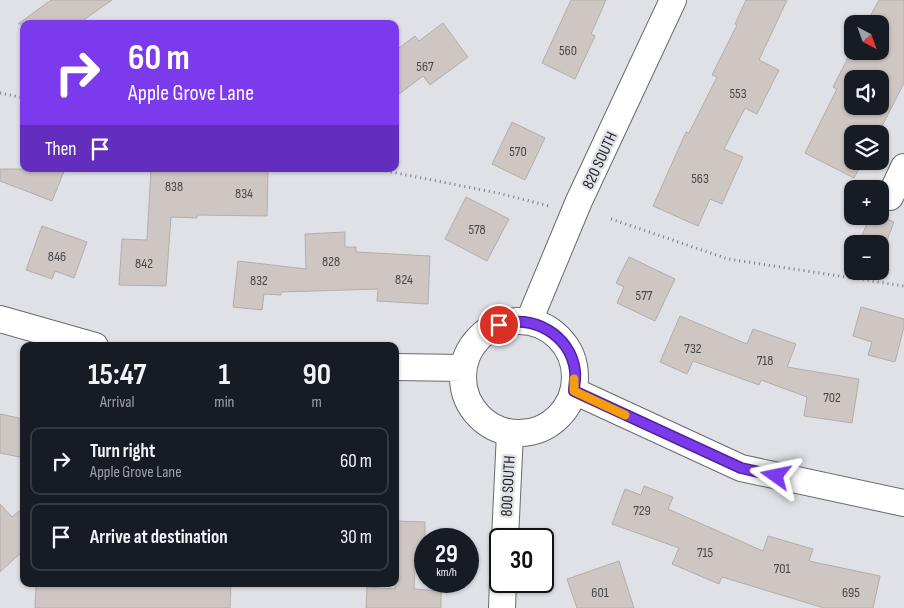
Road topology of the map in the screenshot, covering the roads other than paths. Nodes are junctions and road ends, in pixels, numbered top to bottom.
1 (673, 0) edge
2 (904, 167) edge
3 (890, 197) dead end
4 (0, 319) edge
5 (529, 321) junction
6 (82, 342) edge
7 (399, 367) edge
8 (463, 368) junction
9 (574, 391) junction
10 (510, 433) junction
11 (904, 503) edge
12 (506, 528) edge
13 (503, 593) edge
14 (502, 608) edge

1 - 5 street, 820 SOUTH
2 - 3 street
4 - 6 street
5 - 8 street
5 - 9 street
7 - 8 street
8 - 10 street
9 - 10 street
9 - 11 street
10 - 12 street, 800 SOUTH
13 - 14 street

